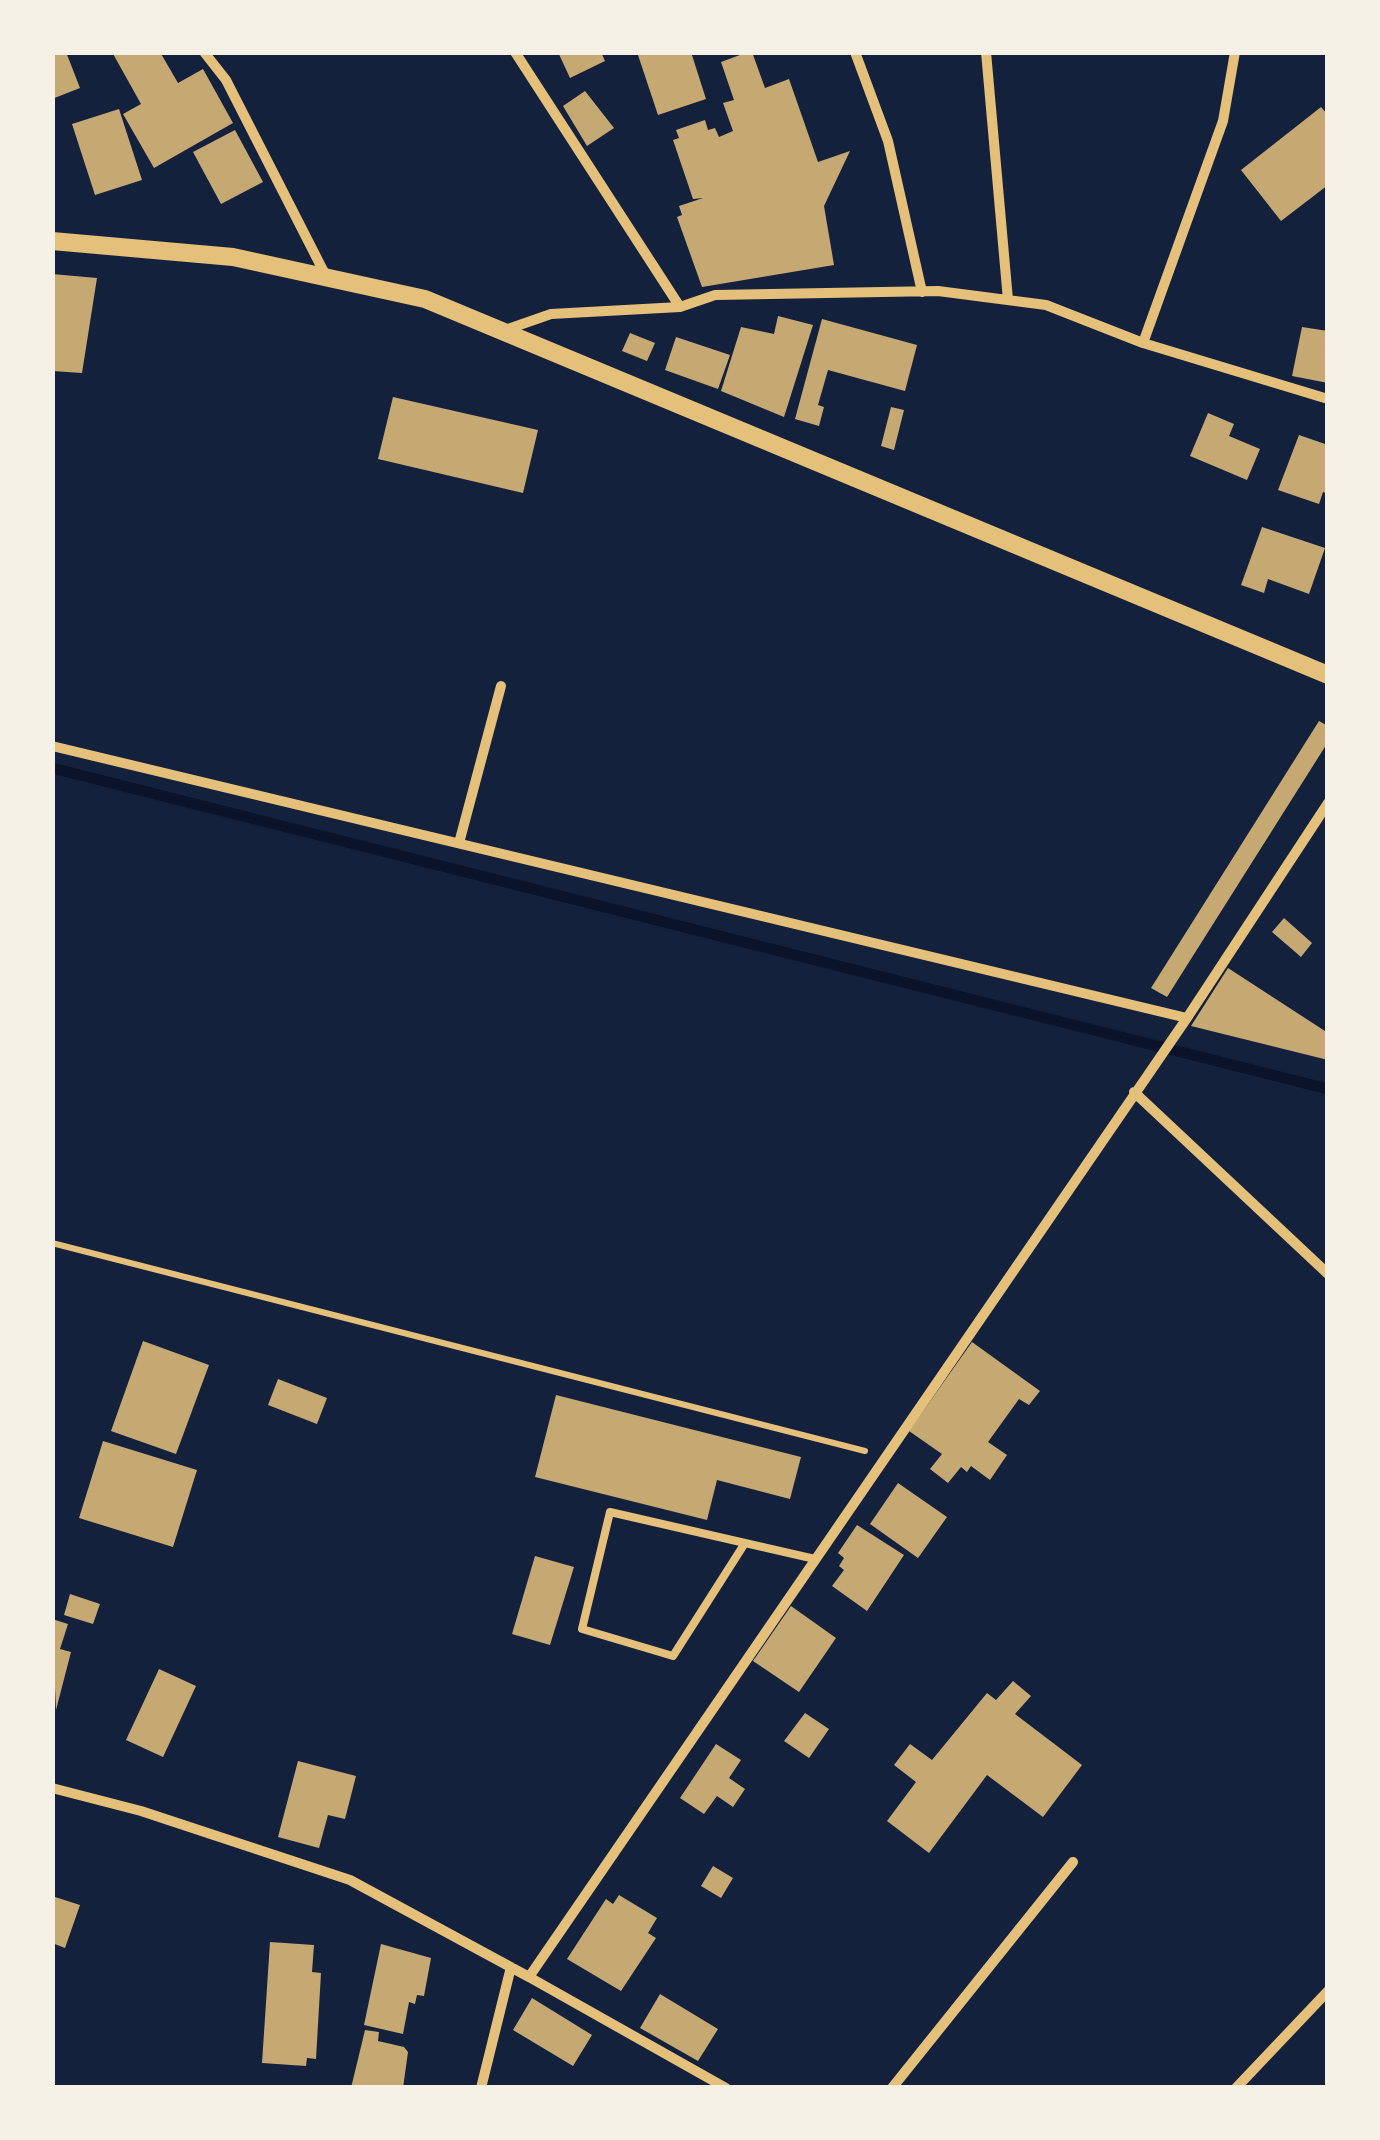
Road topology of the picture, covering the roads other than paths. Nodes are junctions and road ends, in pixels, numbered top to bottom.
1 (204, 52) edge
2 (515, 52) edge
3 (855, 52) edge
4 (986, 52) edge
5 (1235, 52) edge
6 (52, 241) edge
7 (327, 278) junction
8 (922, 292) junction
9 (1008, 300) junction
10 (680, 307) junction
11 (501, 331) junction
12 (1144, 343) junction
13 (1328, 399) edge
14 (1328, 675) edge
15 (501, 686) dead end
16 (52, 746) edge
17 (1328, 803) edge
18 (459, 843) junction
19 (1187, 1018) junction
20 (1134, 1092) junction
21 (1328, 1274) edge
22 (745, 1543) junction
23 (815, 1559) junction
24 (52, 1788) edge
25 (1073, 1862) dead end
26 (512, 1967) junction
27 (529, 1977) junction
28 (1328, 1991) edge
29 (481, 2088) edge
30 (726, 2088) edge
31 (892, 2088) edge
32 (1236, 2088) edge

1 - 7 street
2 - 10 street
3 - 8 street
4 - 9 street
5 - 12 street
6 - 7 street
7 - 11 street
8 - 9 street
8 - 10 street
9 - 12 street
10 - 11 street
11 - 14 street
12 - 13 street
15 - 18 street
16 - 18 street
17 - 19 street
18 - 19 street
19 - 20 street
20 - 21 street
20 - 23 street
22 - 22 lane
22 - 23 lane
23 - 27 street
24 - 26 street
25 - 31 street
26 - 27 street
26 - 29 street
27 - 30 street
28 - 32 street

